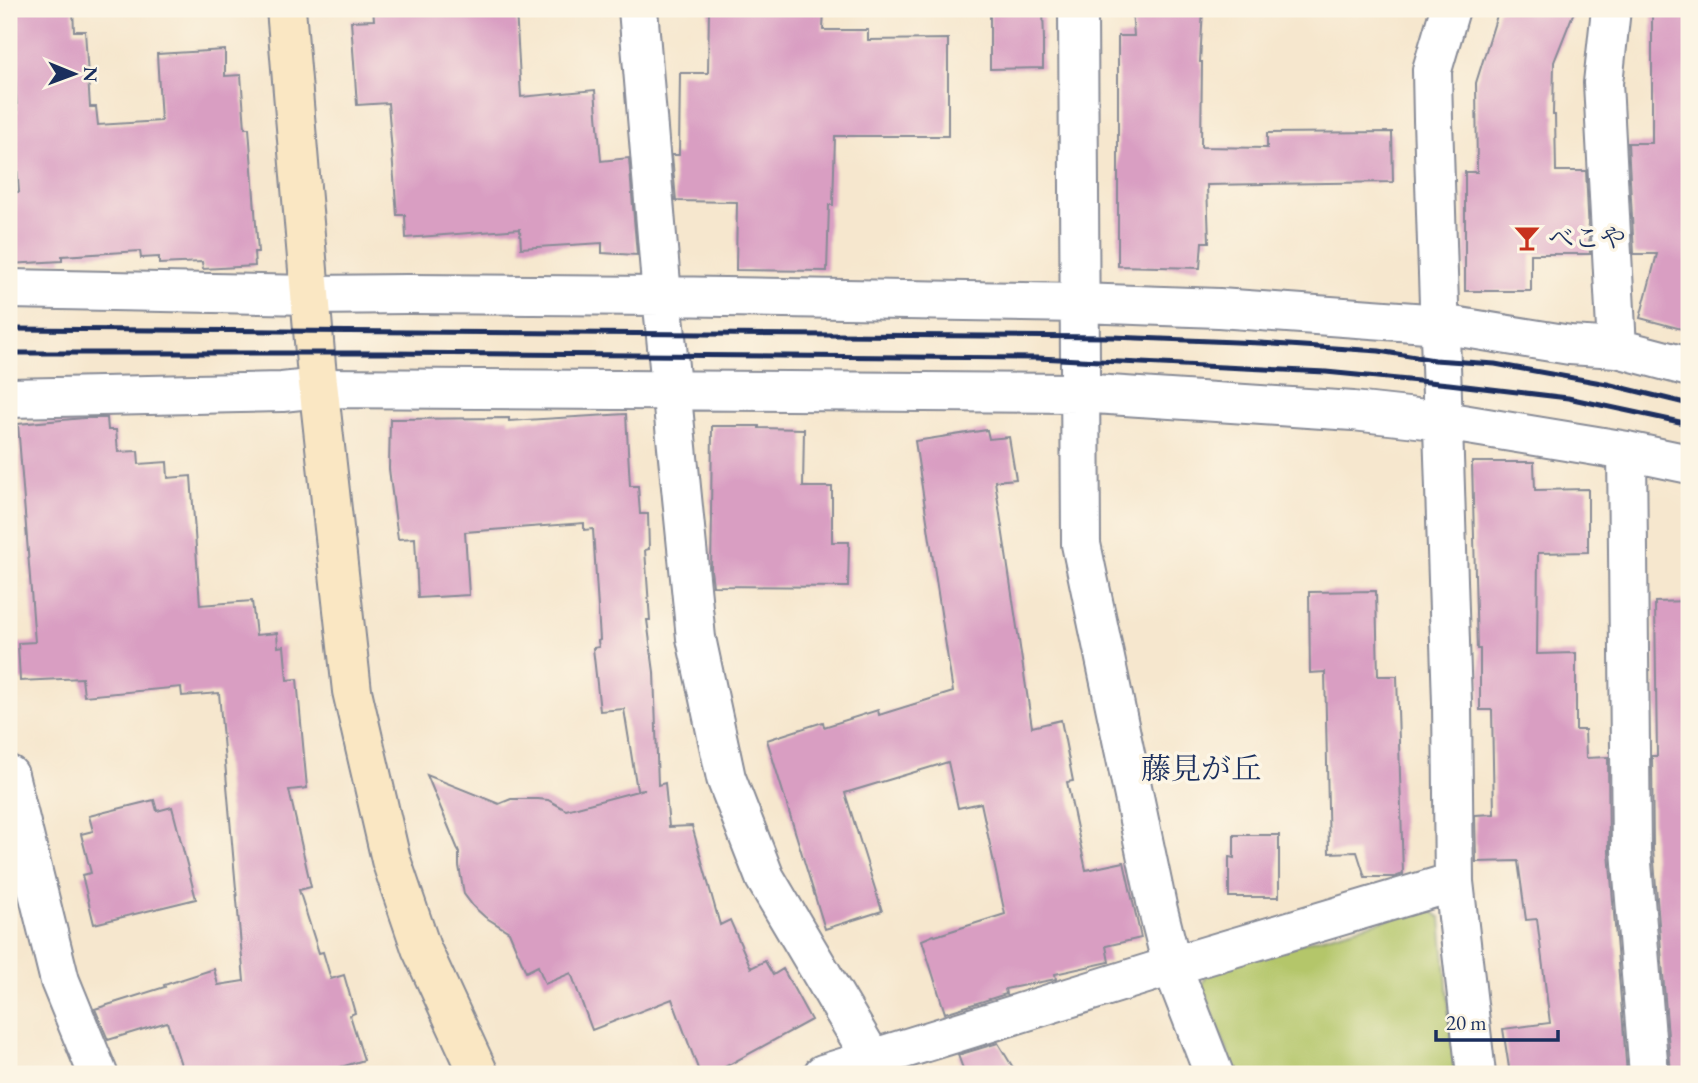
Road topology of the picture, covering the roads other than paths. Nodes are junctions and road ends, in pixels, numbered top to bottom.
1 (286, 9) edge
2 (638, 9) edge
3 (1079, 9) edge
4 (1450, 9) edge
5 (1611, 9) edge
6 (9, 289) edge
7 (311, 295) junction
8 (662, 296) junction
9 (1080, 303) junction
10 (1441, 324) junction
11 (1617, 348) junction
12 (1689, 367) edge
13 (319, 388) junction
14 (671, 391) junction
15 (1079, 393) junction
16 (9, 398) edge
17 (1444, 421) junction
18 (1627, 451) junction
19 (1689, 464) edge
20 (9, 775) edge
21 (1454, 881) junction
22 (1172, 966) junction
23 (877, 1067) edge
24 (98, 1074) edge
25 (479, 1074) edge
26 (823, 1074) edge
27 (1214, 1074) edge
28 (1476, 1074) edge
29 (1650, 1074) edge

1 - 7 street
2 - 8 street
3 - 9 street
4 - 10 street
5 - 11 street
6 - 7 street
7 - 8 street
7 - 13 street
8 - 9 street
8 - 14 street
9 - 10 street
9 - 15 street
10 - 11 street
10 - 17 street
11 - 12 street
13 - 14 street
13 - 16 street
13 - 25 street
14 - 15 street
14 - 23 street
15 - 17 street
15 - 22 street
17 - 18 street
17 - 21 street
18 - 19 street
18 - 29 street
20 - 24 street
21 - 22 street
21 - 28 street
22 - 23 street
22 - 27 street
23 - 26 street

